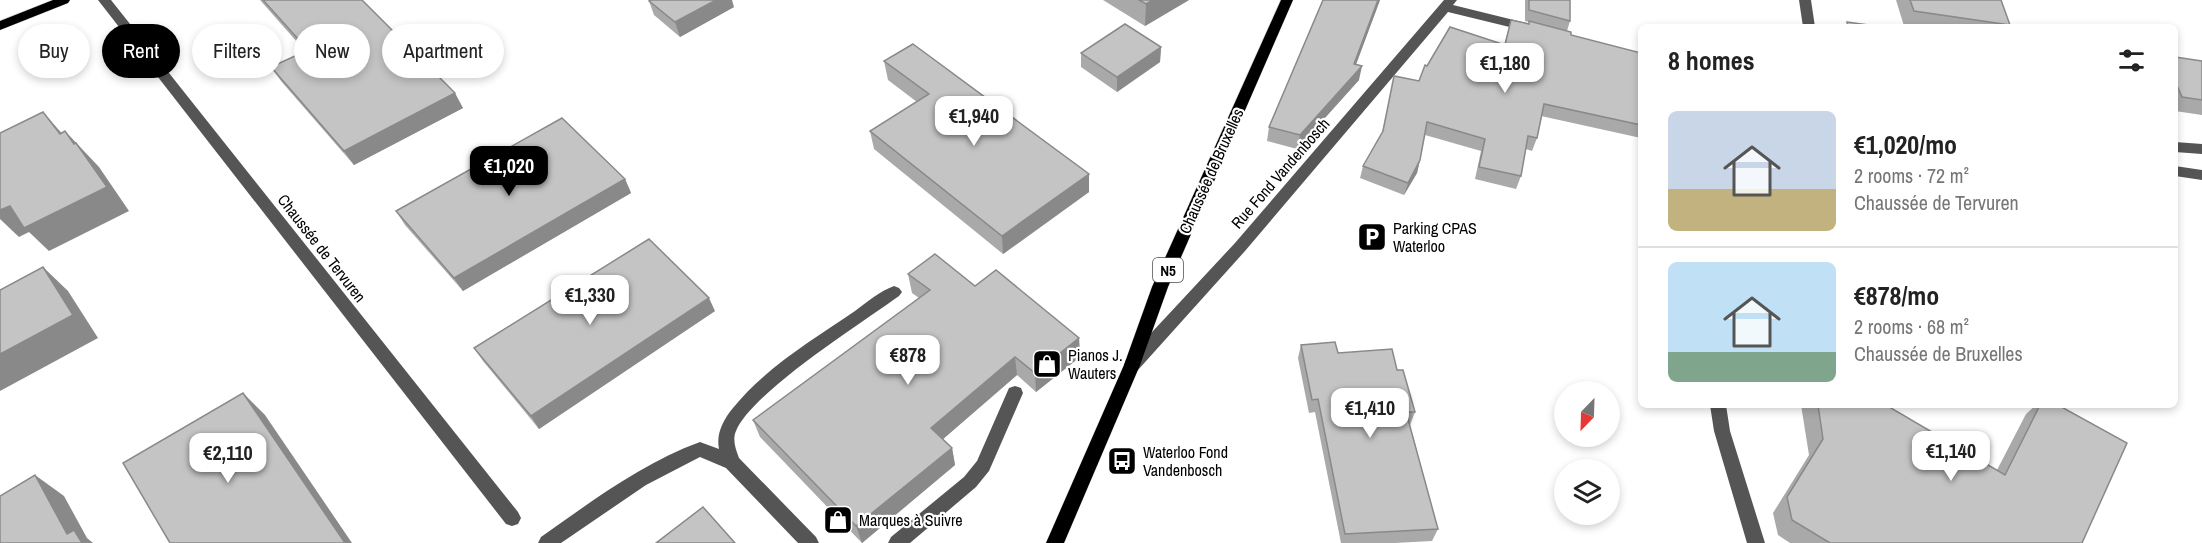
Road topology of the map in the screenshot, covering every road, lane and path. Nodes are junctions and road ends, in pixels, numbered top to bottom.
1 (64, 0) edge
2 (104, 0) edge
3 (1287, 0) edge
4 (1805, 0) edge
5 (1448, 3) edge
6 (1809, 24) edge
7 (0, 26) edge
8 (1538, 30) edge
9 (2178, 147) edge
10 (2202, 149) edge
11 (2178, 171) edge
12 (2202, 175) edge
13 (894, 292) dead end
14 (1132, 365) junction
15 (1015, 393) dead end
16 (1718, 408) edge
17 (732, 463) junction
18 (512, 518) dead end
19 (547, 543) edge
20 (810, 543) edge
21 (897, 543) edge
22 (1055, 543) edge
23 (1756, 543) edge

1 - 7 main road
2 - 18 street, Chaussée de Tervuren
3 - 14 main road, Chaussée de Bruxelles / N5
4 - 6 street
5 - 8 street
5 - 14 street, Rue Fond Vandenbosch
9 - 10 street
11 - 12 street
13 - 17 street
14 - 22 main road, Chaussée de Bruxelles / N5
15 - 21 street
16 - 23 street
17 - 19 street
17 - 20 street

